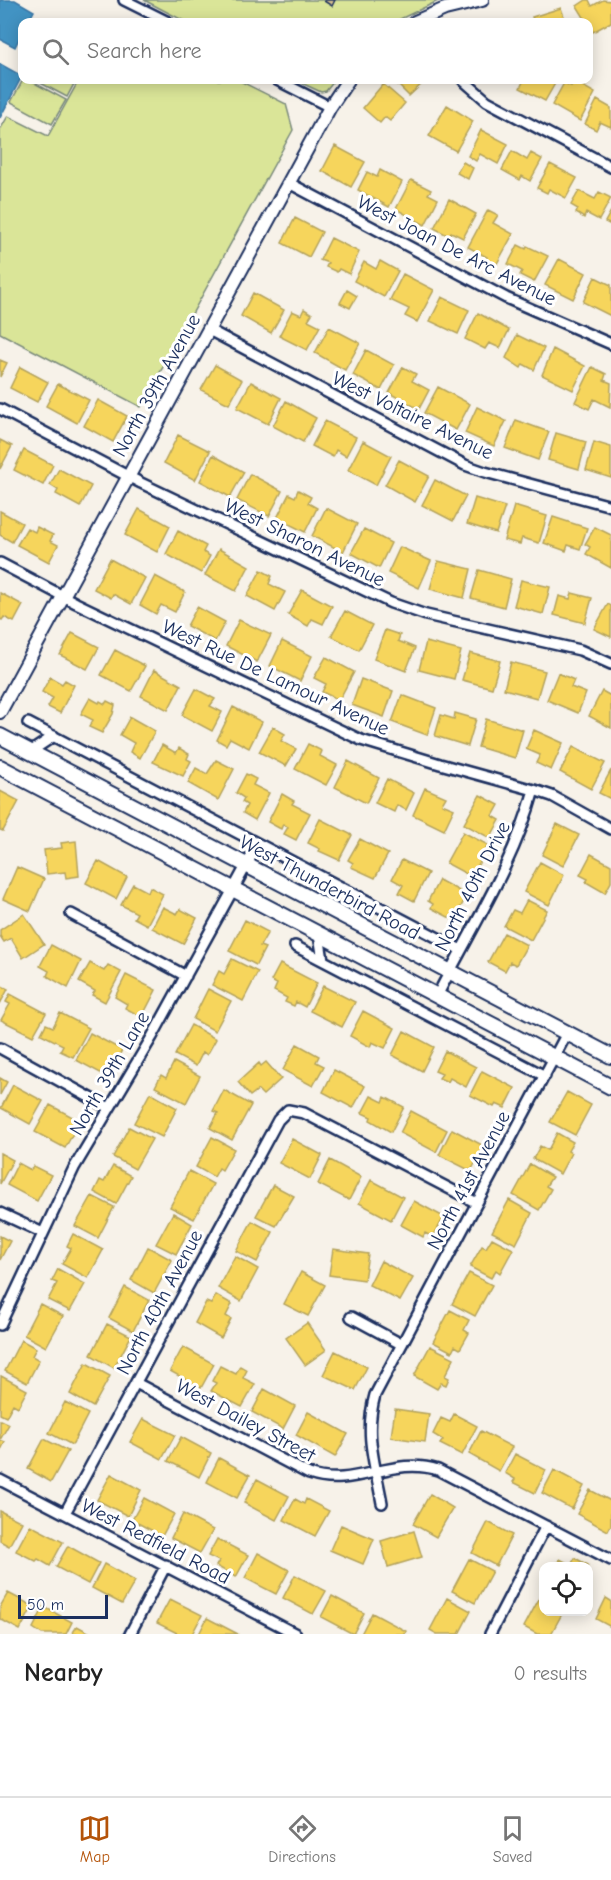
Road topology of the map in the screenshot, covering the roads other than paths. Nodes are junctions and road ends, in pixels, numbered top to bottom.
1 (124, 0) edge
2 (482, 0) edge
3 (160, 18) edge
4 (426, 18) edge
5 (285, 84) edge
6 (345, 84) edge
7 (468, 84) edge
8 (330, 107) junction
9 (611, 167) edge
10 (289, 183) junction
11 (209, 330) junction
12 (611, 344) edge
13 (0, 409) edge
14 (128, 476) junction
15 (611, 506) edge
16 (0, 563) edge
17 (63, 596) junction
18 (611, 664) edge
19 (0, 712) edge
20 (28, 723) dead end
21 (0, 736) edge
22 (54, 736) junction
23 (30, 752) junction
24 (0, 767) edge
25 (534, 790) junction
26 (611, 829) edge
27 (258, 843) junction
28 (246, 865) junction
29 (233, 889) junction
30 (71, 914) dead end
31 (319, 934) junction
32 (295, 946) dead end
33 (461, 950) junction
34 (323, 960) junction
35 (449, 972) junction
36 (186, 976) junction
37 (436, 996) junction
38 (567, 1034) junction
39 (0, 1048) edge
40 (611, 1056) edge
41 (554, 1058) junction
42 (545, 1076) junction
43 (611, 1087) edge
44 (109, 1108) junction
45 (477, 1203) junction
46 (0, 1213) edge
47 (43, 1233) junction
48 (351, 1317) dead end
49 (0, 1325) edge
50 (401, 1344) junction
51 (136, 1383) junction
52 (376, 1471) junction
53 (0, 1480) edge
54 (382, 1503) dead end
55 (65, 1513) junction
56 (546, 1526) junction
57 (611, 1560) edge
58 (166, 1565) junction
59 (130, 1634) edge
60 (296, 1634) edge
61 (490, 1634) edge

1 - 3 street
2 - 4 street
5 - 8 street
6 - 8 street, North 39th Avenue
7 - 9 street
8 - 10 street, North 39th Avenue
10 - 11 street, North 39th Avenue
10 - 12 street, West Joan De Arc Avenue
11 - 14 street, North 39th Avenue
11 - 15 street, West Voltaire Avenue
13 - 14 street, West Sharon Avenue
14 - 17 street, North 39th Avenue
14 - 18 street, West Sharon Avenue
16 - 17 street, West Rue De Lamour Avenue
17 - 19 street, North 39th Avenue
17 - 25 street, West Rue De Lamour Avenue
20 - 22 street, West Thunderbird Road
21 - 23 main road, West Thunderbird Road
22 - 23 street
22 - 27 street, West Thunderbird Road
23 - 28 main road, West Thunderbird Road
24 - 29 main road
25 - 26 street, West Rue De Lamour Avenue
25 - 33 street, North 40th Drive
27 - 28 street, North 39th Lane
27 - 33 street, West Thunderbird Road
28 - 29 street, North 39th Lane
28 - 35 main road, West Thunderbird Road
29 - 31 main road
29 - 36 street, North 39th Lane
30 - 36 street
31 - 34 street
31 - 37 main road
32 - 34 street
33 - 35 street, North 40th Drive
34 - 42 street
35 - 37 street, North 40th Drive
35 - 38 main road, West Thunderbird Road
36 - 44 street, North 39th Lane
37 - 41 main road
38 - 40 main road, West Thunderbird Road
38 - 41 street, North 41st Avenue
39 - 44 street
41 - 42 street, North 41st Avenue
41 - 43 main road
42 - 45 street, North 41st Avenue
44 - 47 street, North 39th Lane
45 - 50 street, North 41st Avenue
45 - 51 street, North 40th Avenue
46 - 47 street
47 - 49 street, North 39th Lane
48 - 50 street
50 - 52 street, North 41st Avenue
51 - 52 street, West Dailey Street
51 - 55 street, North 40th Avenue
52 - 54 street
52 - 56 street, West Dailey Street
53 - 55 street, West Redfield Road
55 - 58 street, West Redfield Road
56 - 57 street, West Dailey Street
56 - 61 street
58 - 59 street
58 - 60 street, West Redfield Road

